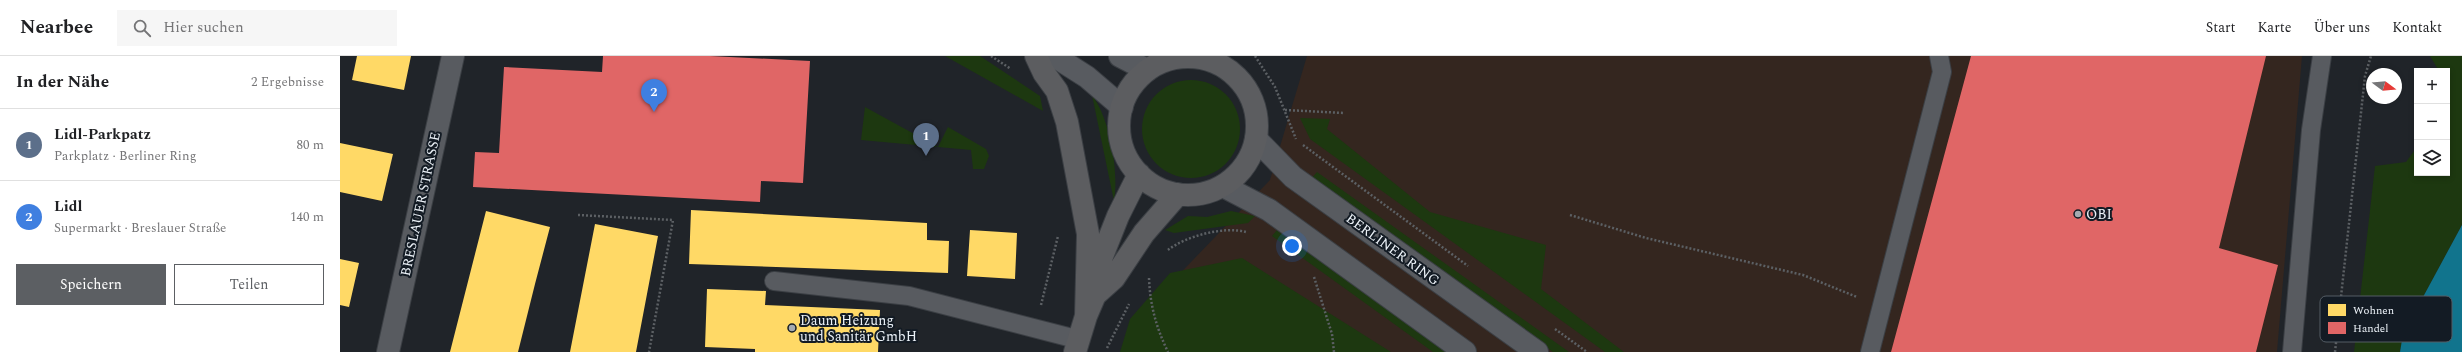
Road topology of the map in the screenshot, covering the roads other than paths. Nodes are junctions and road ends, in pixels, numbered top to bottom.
1 (453, 56) edge
2 (1036, 56) edge
3 (1054, 56) edge
4 (1120, 56) edge
5 (1939, 56) edge
6 (2322, 56) edge
7 (1205, 57) edge
8 (1157, 62) edge
9 (1122, 107) junction
10 (1256, 139) junction
11 (1139, 174) junction
12 (1223, 186) junction
13 (1178, 194) junction
14 (774, 281) dead end
15 (1095, 295) junction
16 (1086, 316) junction
17 (1078, 346) edge
18 (388, 352) edge
19 (1465, 352) edge
20 (1537, 352) edge
21 (1870, 352) edge
22 (2292, 352) edge

1 - 18 street, BRESLAUER STRASSE
2 - 16 main road
3 - 9 street
4 - 8 street
5 - 21 lane
6 - 22 lane
7 - 8 main road
7 - 10 main road
8 - 9 main road
9 - 11 main road
10 - 12 main road
10 - 20 street, BERLINER RING
11 - 13 main road
11 - 15 main road
12 - 13 main road
12 - 19 street
13 - 15 main road
14 - 17 lane
15 - 16 main road
16 - 17 main road

